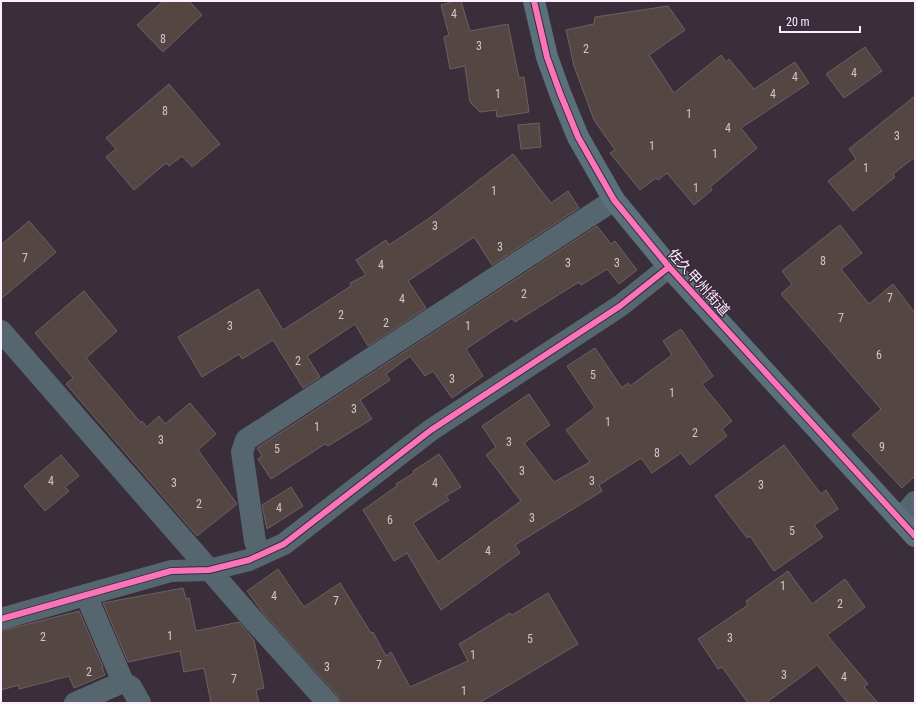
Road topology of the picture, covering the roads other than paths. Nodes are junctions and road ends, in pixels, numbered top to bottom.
1 (534, 1) edge
2 (614, 200) junction
3 (669, 268) junction
4 (1, 331) edge
5 (915, 502) edge
6 (900, 520) junction
7 (915, 536) edge
8 (260, 554) junction
9 (210, 570) junction
10 (86, 595) junction
11 (1, 619) edge
12 (123, 682) junction
13 (75, 703) edge
14 (140, 703) edge
15 (328, 703) edge

1 - 2 street, 佐久甲州街道
2 - 3 street, 佐久甲州街道
2 - 8 street
3 - 6 street, 佐久甲州街道
3 - 8 street
4 - 9 street
5 - 6 street
6 - 7 street, 佐久甲州街道
8 - 9 street
9 - 10 street
9 - 15 street
10 - 11 street
10 - 12 street
12 - 13 street
12 - 14 street

